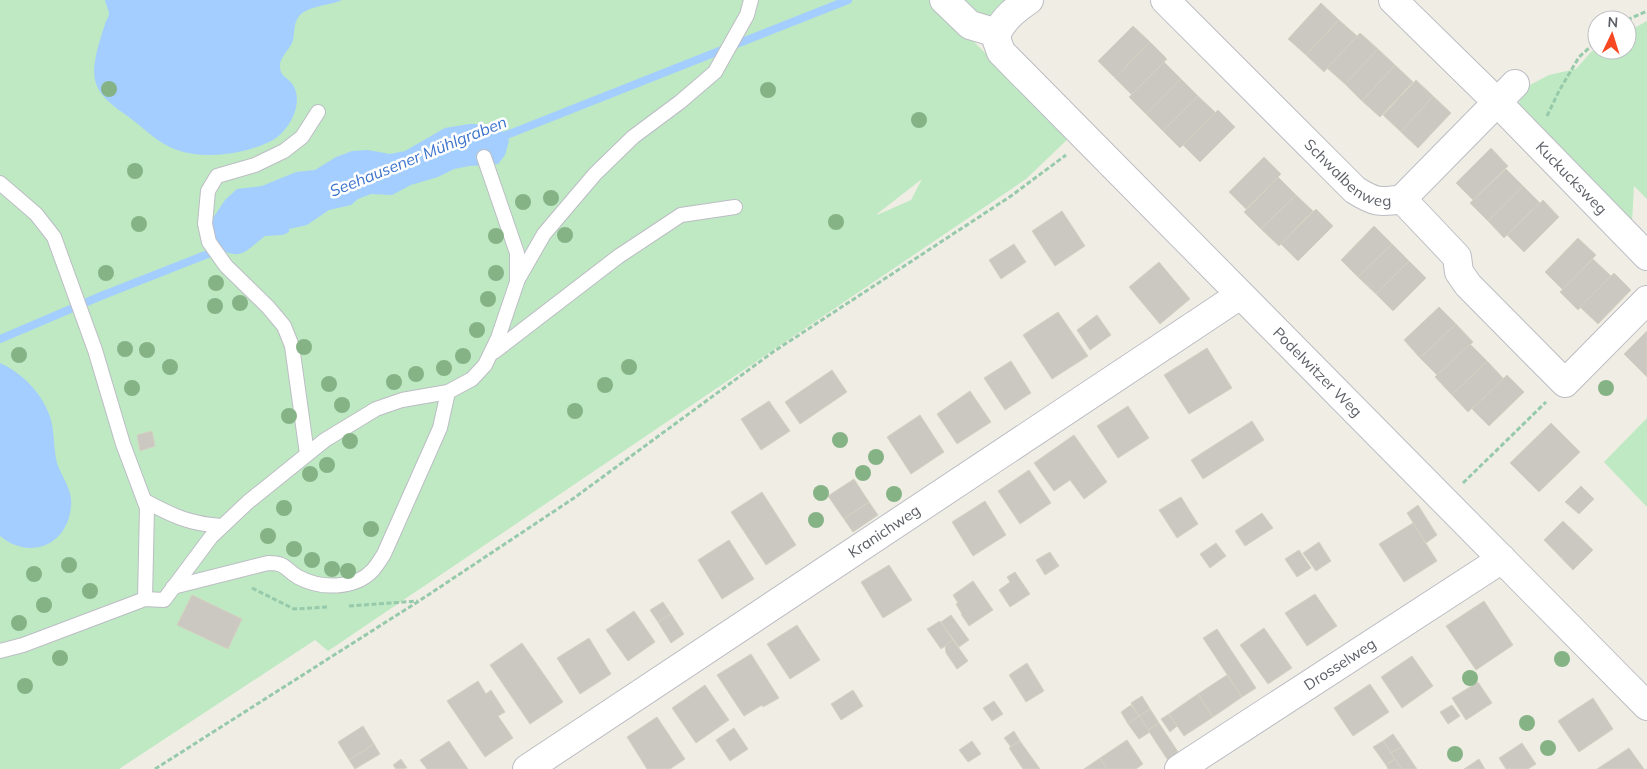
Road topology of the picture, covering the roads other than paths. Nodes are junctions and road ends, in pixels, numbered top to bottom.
1 (751, 0) edge
2 (944, 0) edge
3 (1029, 0) edge
4 (1165, 0) edge
5 (1393, 0) edge
6 (997, 33) junction
7 (1506, 93) junction
8 (318, 112) dead end
9 (484, 157) dead end
10 (0, 183) edge
11 (1402, 199) junction
12 (735, 208) dead end
13 (1647, 256) edge
14 (517, 282) junction
15 (1240, 294) junction
16 (1647, 300) edge
17 (491, 354) junction
18 (448, 392) junction
19 (307, 454) junction
20 (145, 501) junction
21 (222, 526) junction
22 (1502, 559) junction
23 (173, 587) junction
24 (145, 599) junction
25 (0, 651) edge
26 (1647, 706) edge
27 (527, 769) edge
28 (1179, 769) edge

1 - 14 lane
2 - 6 street
3 - 6 street
4 - 11 street, Schwalbenweg
5 - 7 street, Kuckucksweg
6 - 15 street, Podelwitzer Weg
7 - 11 street
7 - 13 street, Kuckucksweg
8 - 19 lane
9 - 14 lane
10 - 20 lane
11 - 16 street, Schwalbenweg
12 - 17 lane
14 - 17 lane
15 - 22 street, Podelwitzer Weg
15 - 27 street, Kranichweg
17 - 18 lane
18 - 19 lane
18 - 23 lane
19 - 21 lane
20 - 21 lane
20 - 24 lane
21 - 23 lane
22 - 26 street, Podelwitzer Weg
22 - 28 street, Drosselweg
23 - 24 lane
24 - 25 lane

